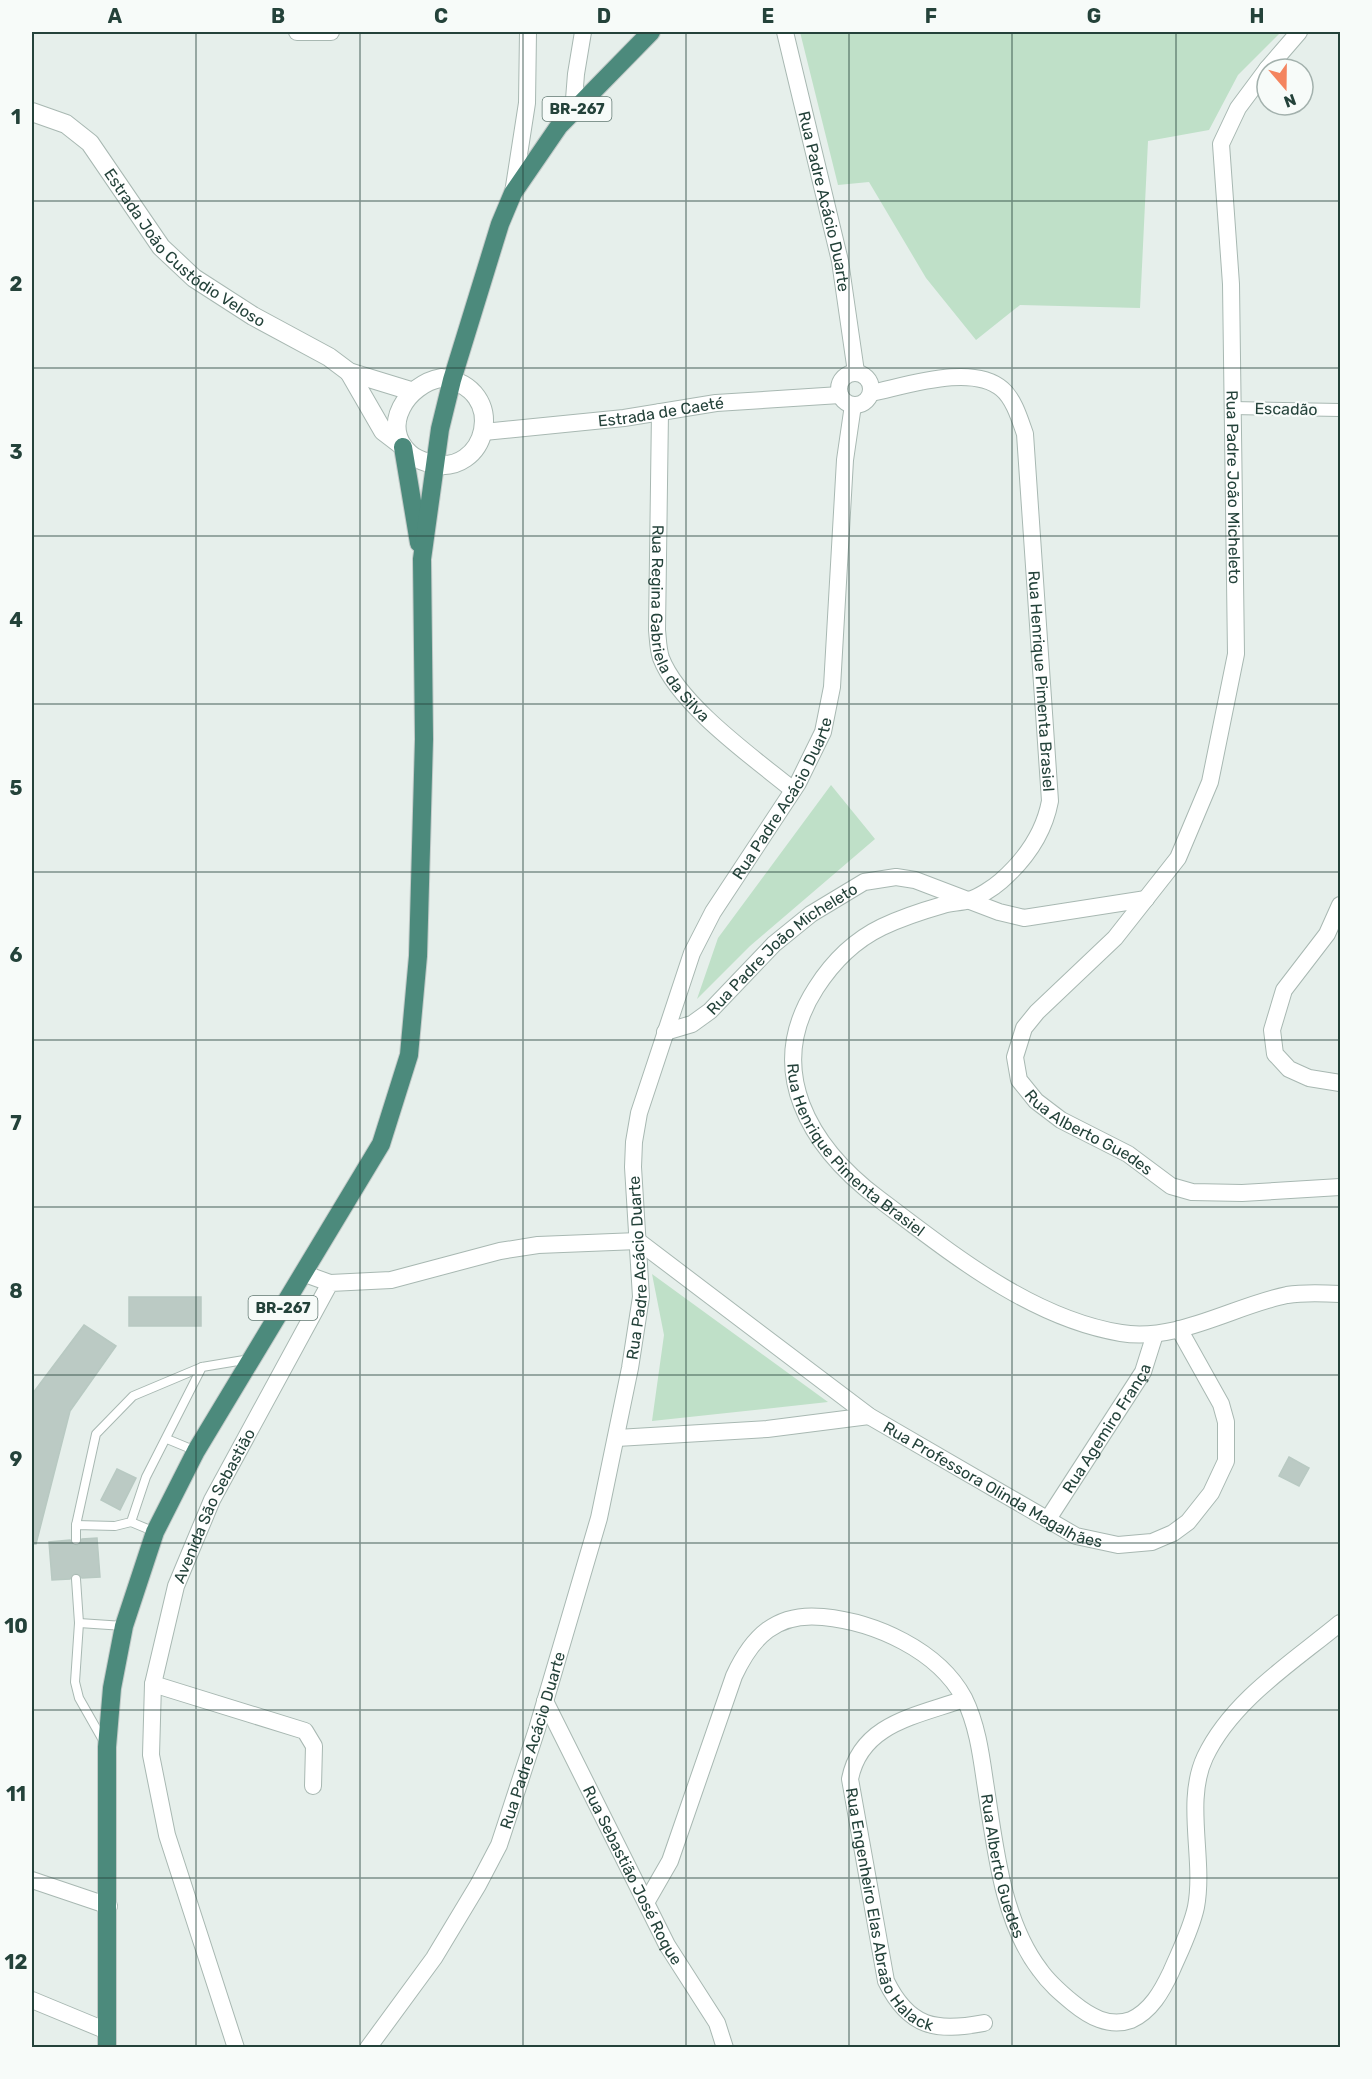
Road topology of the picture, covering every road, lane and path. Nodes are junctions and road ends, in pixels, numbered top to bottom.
1 (299, 32) edge
2 (331, 32) edge
3 (528, 32) edge
4 (583, 32) edge
5 (651, 32) edge
6 (785, 32) edge
7 (1299, 32) edge
8 (1277, 57) edge
9 (1255, 85) edge
10 (32, 112) edge
11 (573, 112) junction
12 (513, 193) junction
13 (349, 372) junction
14 (856, 372) junction
15 (452, 380) junction
16 (411, 392) junction
17 (871, 393) junction
18 (846, 400) junction
19 (1232, 408) junction
20 (1341, 410) edge
21 (660, 412) junction
22 (484, 432) junction
23 (401, 445) junction
24 (434, 464) junction
25 (422, 559) junction
26 (793, 790) junction
27 (1146, 899) junction
28 (970, 900) junction
29 (1341, 905) edge
30 (1115, 938) joint
31 (665, 1032) junction
32 (1341, 1083) edge
33 (1341, 1187) edge
34 (638, 1241) junction
35 (305, 1274) junction
36 (330, 1283) junction
37 (1341, 1294) edge
38 (1179, 1329) junction
39 (1155, 1334) junction
40 (251, 1359) junction
41 (202, 1367) junction
42 (869, 1416) junction
43 (617, 1438) junction
44 (167, 1439) junction
45 (196, 1451) junction
46 (1048, 1519) junction
47 (130, 1522) junction
48 (76, 1525) junction
49 (155, 1532) junction
50 (76, 1540) dead end
51 (76, 1579) dead end
52 (79, 1623) junction
53 (1341, 1623) edge
54 (123, 1626) junction
55 (153, 1684) junction
56 (964, 1699) junction
57 (545, 1701) junction
58 (107, 1747) junction
59 (313, 1786) dead end
60 (32, 1880) edge
61 (647, 1901) junction
62 (109, 1906) junction
63 (32, 2000) edge
64 (984, 2023) dead end
65 (107, 2039) edge
66 (236, 2048) edge
67 (368, 2048) edge
68 (725, 2048) edge

1 - 2 street
3 - 12 street
4 - 11 street
5 - 11 highway, BR-267
6 - 14 street, Rua Padre Acácio Duarte
7 - 8 street, Rua Padre João Micheleto
9 - 19 street, Rua Padre João Micheleto
10 - 13 street, Estrada João Custódio Veloso
11 - 12 highway, BR-267
12 - 15 highway, BR-267
13 - 16 street, Estrada João Custódio Veloso
13 - 23 street, Estrada João Custódio Veloso
14 - 17 street
14 - 18 street
15 - 16 street
15 - 22 street
15 - 24 highway, BR-267
16 - 23 street
17 - 18 street
17 - 28 street, Rua Henrique Pimenta Brasiel
18 - 21 street, Estrada de Caeté
18 - 26 street, Rua Padre Acácio Duarte
19 - 20 street, Escadão
19 - 27 street, Rua Padre João Micheleto
21 - 22 street, Estrada de Caeté
21 - 26 street, Rua Regina Gabriela da Silva
22 - 24 street
23 - 24 street, Estrada João Custódio Veloso
23 - 25 highway
24 - 25 highway, BR-267
25 - 35 highway, BR-267
26 - 31 street, Rua Padre Acácio Duarte
27 - 28 street, Rua Padre João Micheleto
27 - 30 street, Rua Padre João Micheleto
28 - 31 street, Rua Padre João Micheleto
28 - 39 street, Rua Henrique Pimenta Brasiel
29 - 32 street
30 - 33 street, Rua Alberto Guedes
31 - 34 street, Rua Padre Acácio Duarte
34 - 36 street
34 - 42 street, Rua Professora Olinda Magalhães
34 - 43 street, Rua Padre Acácio Duarte
35 - 36 street
35 - 40 highway, BR-267
36 - 55 street, Avenida São Sebastião
37 - 38 street, Rua Henrique Pimenta Brasiel
38 - 39 street, Rua Henrique Pimenta Brasiel
38 - 46 street, Rua Professora Olinda Magalhães
39 - 46 street, Rua Agemiro França
40 - 41 lane
40 - 45 highway, BR-267
41 - 44 lane
41 - 48 lane
42 - 43 street
42 - 46 street, Rua Professora Olinda Magalhães
43 - 57 street, Rua Padre Acácio Duarte
44 - 45 lane
44 - 47 lane
45 - 49 highway, BR-267
47 - 48 lane
47 - 49 lane
48 - 50 lane
49 - 54 highway, BR-267
51 - 52 lane
52 - 54 lane
52 - 58 lane
53 - 56 street, Rua Alberto Guedes
54 - 58 highway, BR-267
55 - 59 street
55 - 66 street, Avenida São Sebastião
56 - 61 street, Rua Alberto Guedes
56 - 64 street, Rua Engenheiro Elas Abraão Halack
57 - 61 street, Rua Sebastião José Roque
57 - 67 street, Rua Padre Acácio Duarte
58 - 62 highway, BR-267
60 - 62 street
61 - 68 street, Rua Sebastião José Roque
62 - 65 highway, BR-267
63 - 65 street

